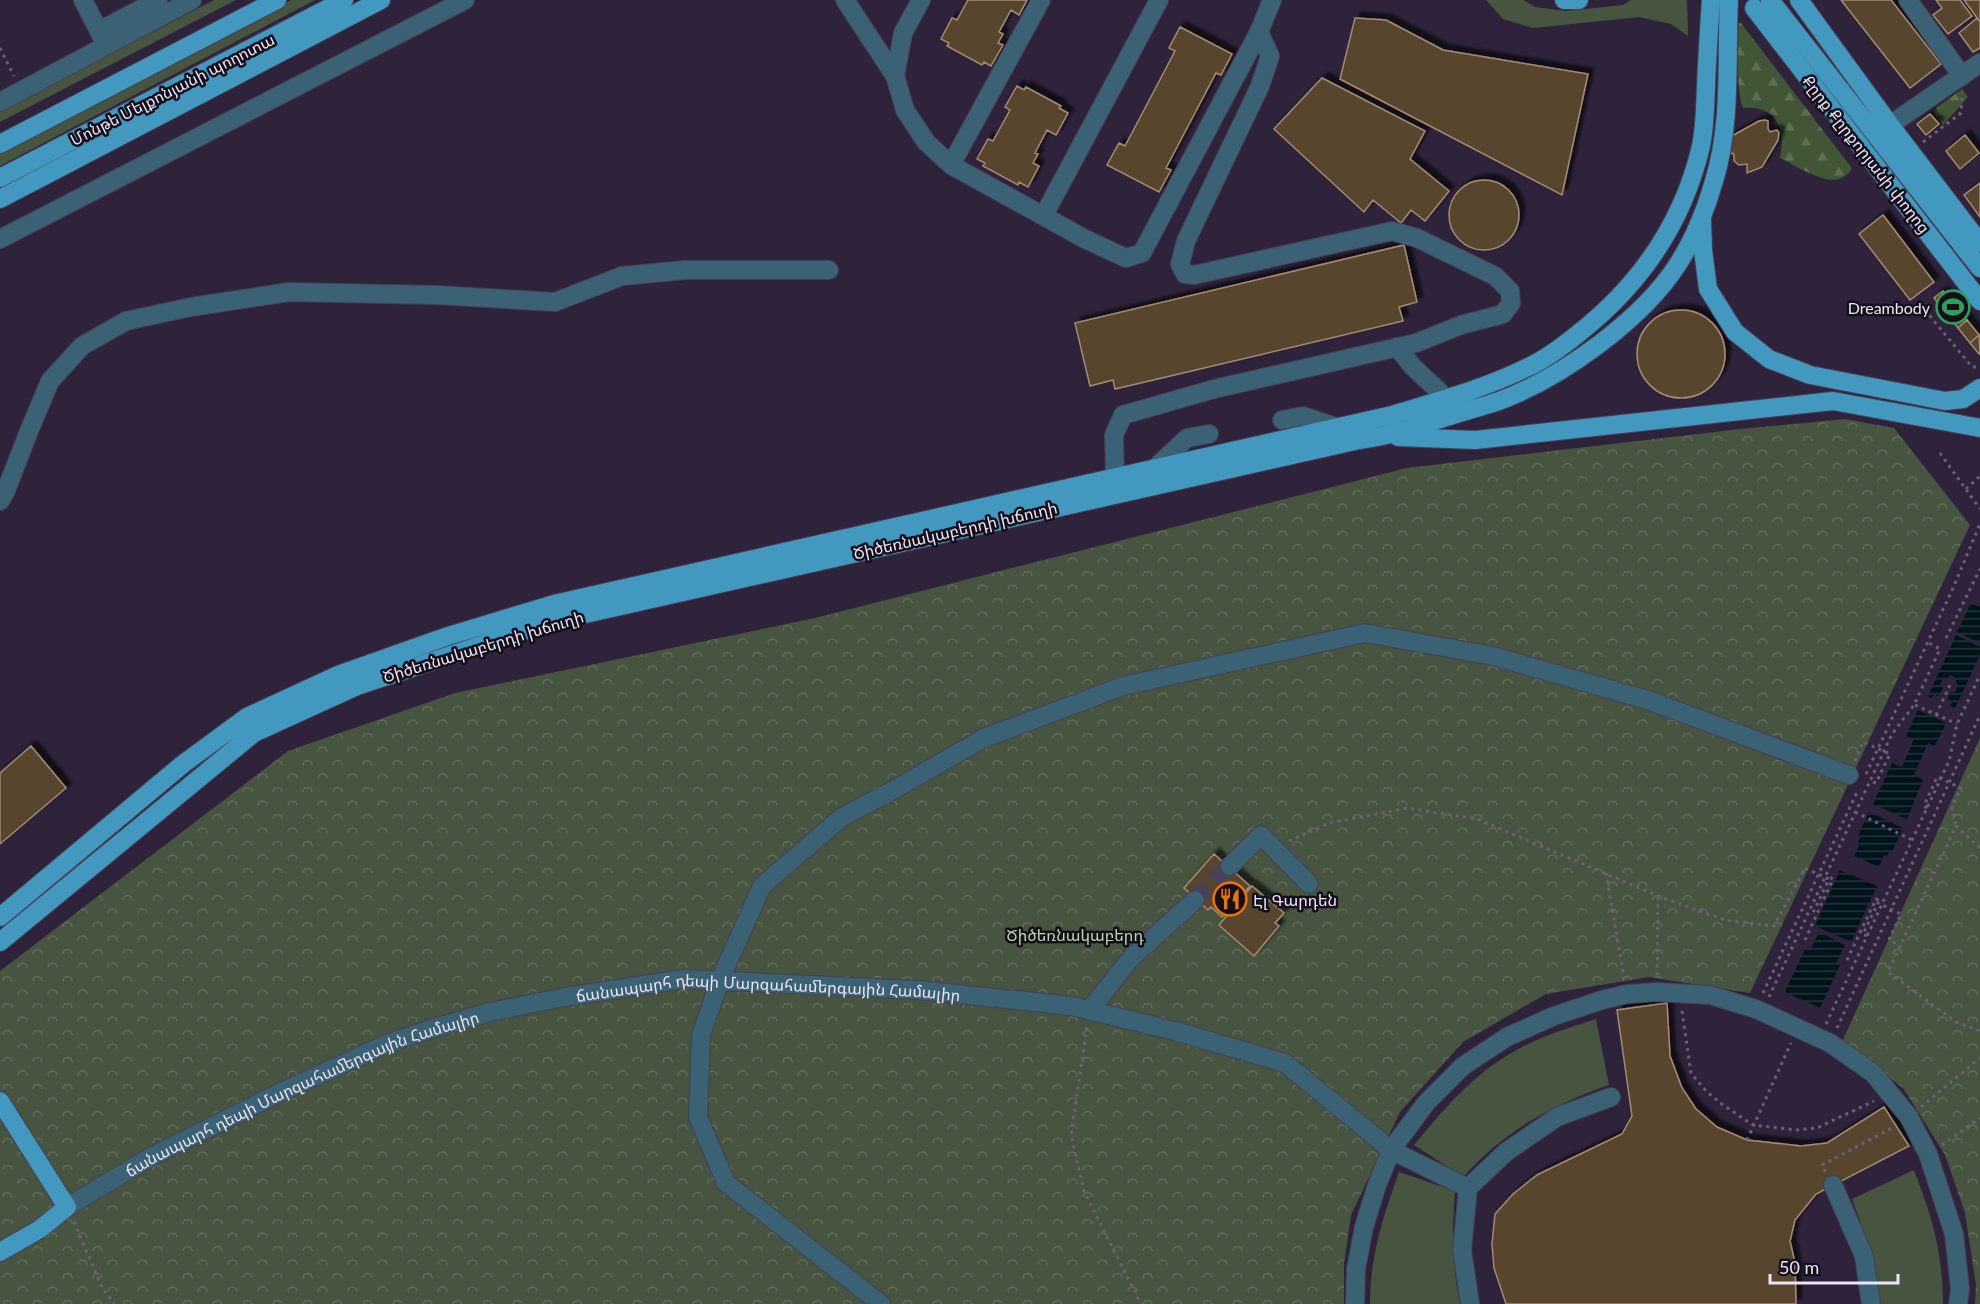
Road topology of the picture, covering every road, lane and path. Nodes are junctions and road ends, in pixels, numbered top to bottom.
1 (83, 0) edge
2 (159, 0) edge
3 (192, 0) edge
4 (277, 0) edge
5 (344, 0) edge
6 (381, 0) edge
7 (465, 0) edge
8 (845, 0) edge
9 (921, 0) edge
10 (1041, 0) edge
11 (1159, 0) edge
12 (1272, 0) edge
13 (1564, 0) edge
14 (1579, 0) edge
15 (1711, 0) edge
16 (1729, 0) edge
17 (1799, 0) edge
18 (1908, 0) edge
19 (1762, 4) edge
20 (1259, 32) junction
21 (103, 38) junction
22 (0, 48) edge
23 (1980, 63) edge
24 (895, 76) junction
25 (1962, 76) junction
26 (21, 91) junction
27 (0, 102) edge
28 (1890, 125) junction
29 (0, 144) edge
30 (1922, 144) dead end
31 (951, 165) junction
32 (0, 178) edge
33 (0, 199) edge
34 (1044, 215) junction
35 (1702, 215) junction
36 (0, 239) edge
37 (1980, 243) edge
38 (1980, 268) edge
39 (829, 270) dead end
40 (1980, 301) edge
41 (1920, 304) dead end
42 (1397, 347) junction
43 (1980, 367) edge
44 (1980, 388) edge
45 (1440, 392) dead end
46 (1282, 420) dead end
47 (1336, 428) junction
48 (1980, 428) edge
49 (1209, 434) dead end
50 (1384, 436) junction
51 (1940, 453) dead end
52 (1155, 468) junction
53 (1980, 476) edge
54 (1114, 478) junction
55 (1966, 489) junction
56 (0, 501) edge
57 (1980, 509) edge
58 (1980, 524) edge
59 (1980, 569) edge
60 (1946, 638) dead end
61 (1928, 642) junction
62 (1980, 675) edge
63 (1950, 685) dead end
64 (1914, 705) junction
65 (1936, 715) junction
66 (1980, 715) edge
67 (1957, 724) junction
68 (1878, 748) junction
69 (1858, 752) dead end
70 (1849, 775) dead end
71 (1870, 781) junction
72 (1949, 783) junction
73 (1927, 808) junction
74 (1855, 813) junction
75 (1956, 826) junction
76 (1912, 840) junction
77 (1274, 848) junction
78 (1980, 848) edge
79 (1230, 866) tunnel mouth
80 (1605, 873) junction
81 (1819, 874) junction
82 (1826, 875) junction
83 (1309, 884) dead end
84 (1658, 896) junction
85 (1195, 900) tunnel mouth
86 (1883, 902) junction
87 (1810, 909) junction
88 (1891, 909) junction
89 (0, 917) edge
90 (1867, 936) junction
91 (1805, 940) dead end
92 (0, 942) edge
93 (1901, 946) junction
94 (1847, 960) dead end
95 (720, 980) junction
96 (1657, 992) junction
97 (1680, 993) junction
98 (1627, 994) junction
99 (1762, 1004) junction
100 (1089, 1011) junction
101 (1825, 1025) dead end
102 (1797, 1027) junction
103 (1980, 1031) edge
104 (1830, 1043) junction
105 (1980, 1058) edge
106 (1889, 1093) junction
107 (1611, 1097) dead end
108 (0, 1101) edge
109 (1980, 1118) edge
110 (1902, 1121) junction
111 (1753, 1125) junction
112 (1747, 1140) dead end
113 (1391, 1150) junction
114 (1928, 1154) junction
115 (1822, 1165) dead end
116 (1833, 1185) dead end
117 (1468, 1188) junction
118 (67, 1207) junction
119 (0, 1252) edge
120 (114, 1304) edge
121 (881, 1304) edge
122 (1141, 1304) edge
123 (1355, 1304) edge
124 (1470, 1304) edge
125 (1871, 1304) edge
126 (1958, 1304) edge

1 - 21 street
2 - 21 street
3 - 21 street
4 - 29 main road, Մոնթե Մելքոնյանի պողոտա
5 - 32 main road, Մոնթե Մելքոնյանի պողոտա
6 - 33 main road
7 - 36 street
8 - 24 street
9 - 24 street
10 - 31 street
11 - 34 street
12 - 20 street
13 - 14 main road
15 - 47 main road, Ծիծեռնակաբերդի խճուղի
16 - 35 main road, Ծիծեռնակաբերդի խճուղի
17 - 28 main road
18 - 25 street
19 - 38 main road, Քըրք Քըրքորյանի փողոց
19 - 40 main road, Քըրք Քըրքորյանի փողոց
20 - 34 street
20 - 42 street
21 - 26 street
22 - 26 path
23 - 25 street
24 - 31 street
25 - 28 street
25 - 30 path
26 - 27 street
28 - 37 main road
31 - 34 street
35 - 44 main road
35 - 50 main road, Ծիծեռնակաբերդի խճուղի
39 - 56 street
41 - 43 path
42 - 45 street
42 - 54 street
46 - 47 street
47 - 52 main road, Ծիծեռնակաբերդի խճուղի
48 - 50 main road
49 - 52 street
50 - 92 main road, Ծիծեռնակաբերդի խճուղի
51 - 55 path
52 - 54 main road, Ծիծեռնակաբերդի խճուղի
53 - 55 path
54 - 89 main road, Ծիծեռնակաբերդի խճուղի
55 - 57 path
58 - 61 path
59 - 60 path
61 - 64 path
61 - 68 path
62 - 67 path
63 - 65 path
64 - 65 path
64 - 71 path
65 - 67 path
66 - 72 path
67 - 73 path
68 - 69 path
68 - 71 path
68 - 81 path
70 - 95 street
71 - 74 path
72 - 73 path
72 - 75 path
72 - 88 path
73 - 76 path
74 - 76 path
74 - 82 path
75 - 78 path
75 - 93 path
76 - 86 path
77 - 79 street
77 - 80 path
77 - 83 street
80 - 84 path
80 - 98 path
81 - 84 path
81 - 87 path
81 - 99 path
82 - 87 path
82 - 91 path
84 - 96 path
85 - 100 street
86 - 90 path
86 - 94 path
87 - 99 path
88 - 90 path
88 - 93 path
88 - 104 path
90 - 101 path
93 - 103 path
95 - 100 street, ճանապարհ դեպի Մարզահամերգային Համալիր
95 - 118 street, ճանապարհ դեպի Մարզահամերգային Համալիր
95 - 121 street
96 - 97 street
96 - 98 street
97 - 99 street
97 - 111 path
98 - 113 street
99 - 102 street
100 - 113 street, ճանապարհ դեպի Մարզահամերգային Համալիր
100 - 122 path
102 - 104 street
102 - 111 path
104 - 106 street
105 - 110 path
106 - 110 street
106 - 111 path
107 - 117 street
108 - 118 main road
109 - 114 path
110 - 114 street
110 - 115 path
111 - 112 path
113 - 117 street, ճանապարհ դեպի Մարզահամերգային Համալիր
113 - 123 street
114 - 126 street
116 - 125 street
117 - 124 street
118 - 119 main road
118 - 120 path

